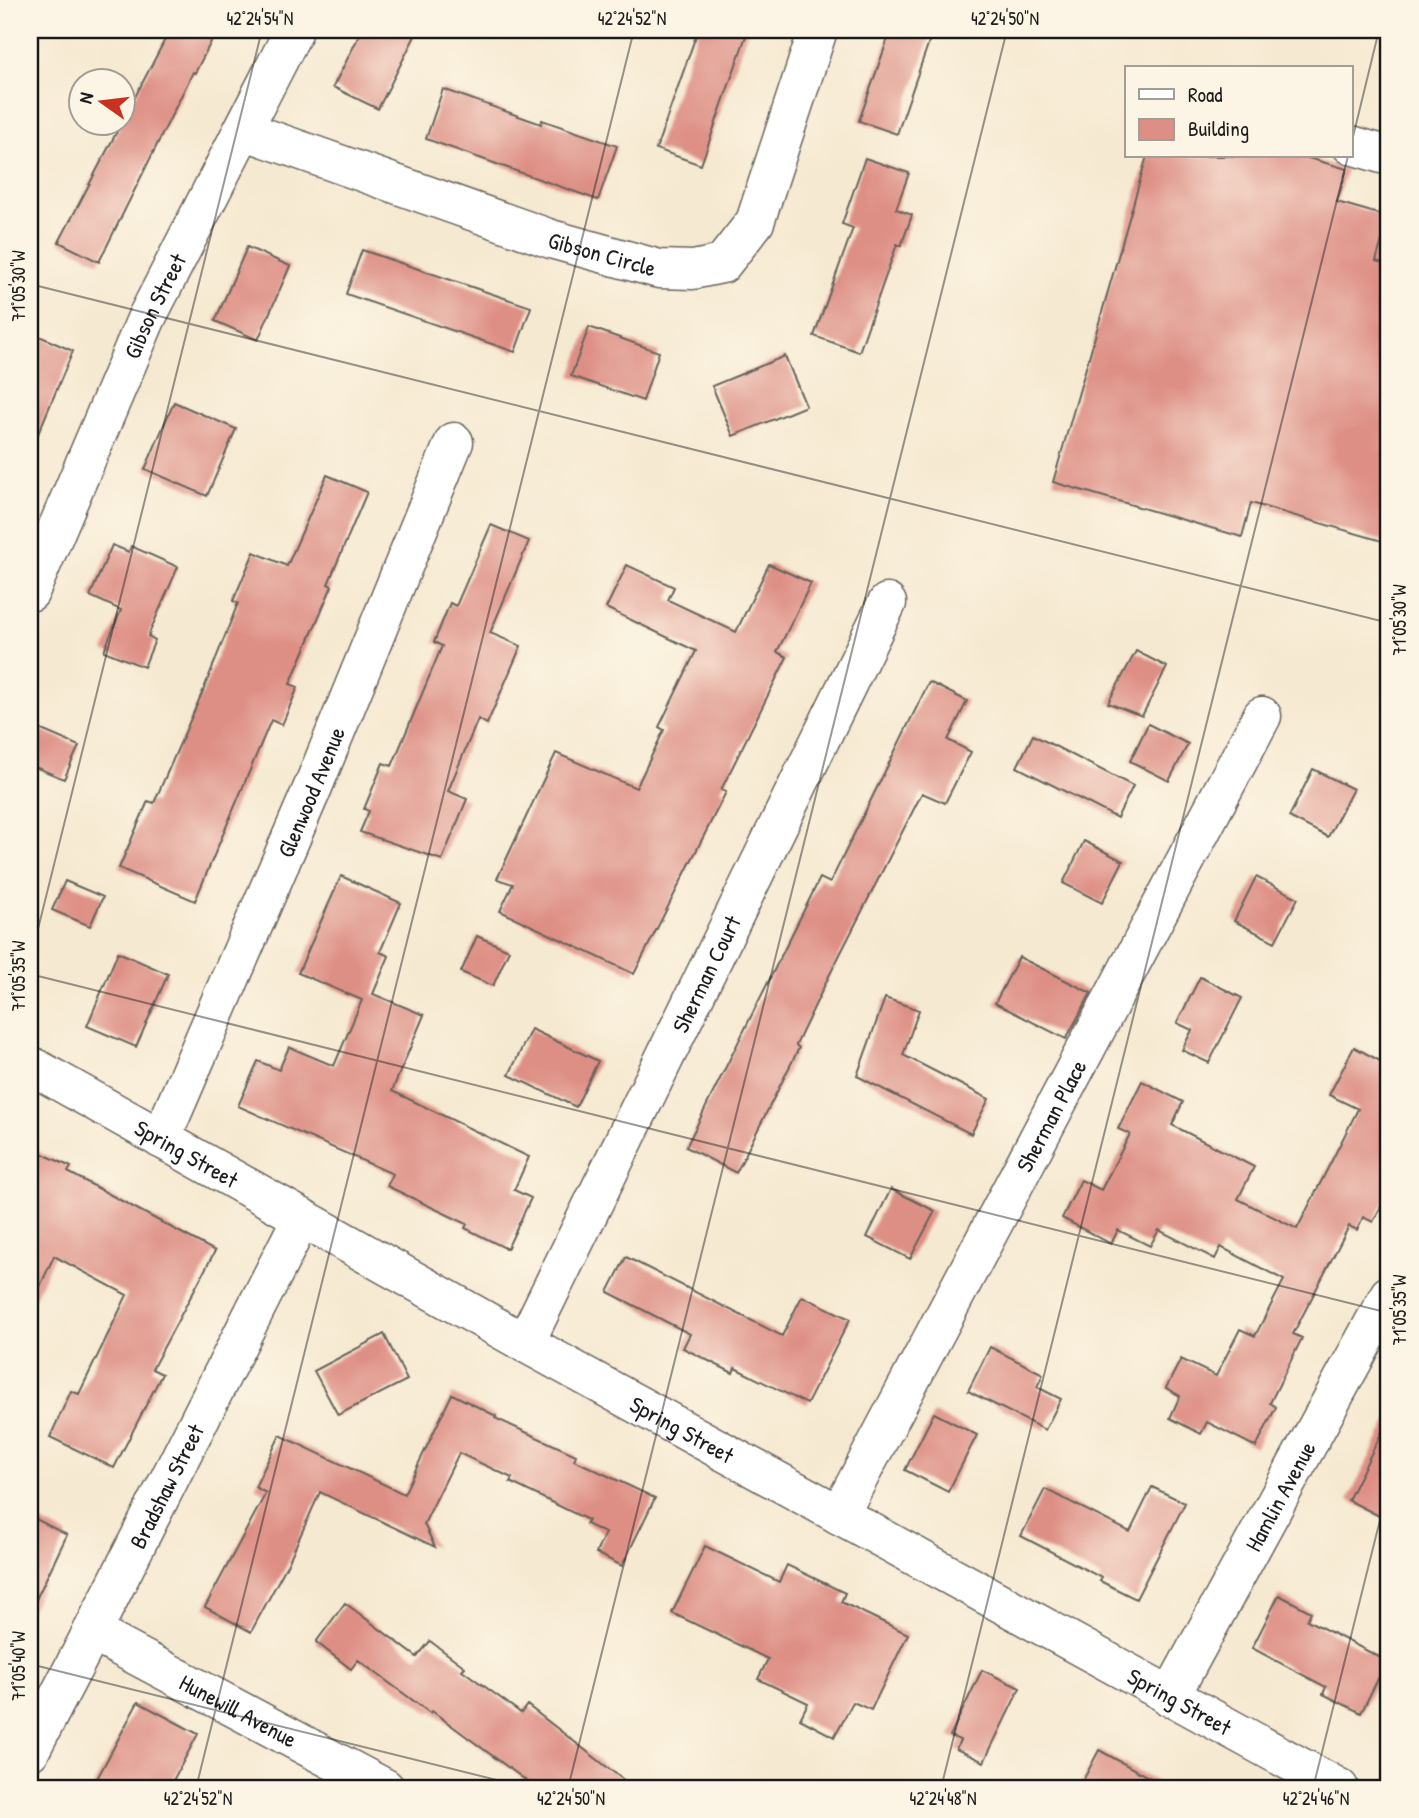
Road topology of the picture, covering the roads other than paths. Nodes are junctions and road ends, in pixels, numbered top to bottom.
1 (294, 30) edge
2 (818, 30) edge
3 (243, 130) junction
4 (1352, 145) edge
5 (1389, 156) edge
6 (454, 442) dead end
7 (30, 592) edge
8 (887, 603) dead end
9 (1262, 716) dead end
10 (30, 1065) edge
11 (161, 1139) junction
12 (301, 1219) junction
13 (1389, 1295) edge
14 (524, 1343) junction
15 (839, 1514) junction
16 (92, 1632) junction
17 (1170, 1697) junction
18 (30, 1751) edge
19 (385, 1788) edge
20 (1339, 1788) edge

1 - 3 street, Gibson Street
2 - 3 street, Gibson Circle
3 - 7 street, Gibson Street
4 - 5 street
6 - 11 street, Glenwood Avenue
8 - 14 street, Sherman Court
9 - 15 street, Sherman Place
10 - 11 street, Spring Street
11 - 12 street, Spring Street
12 - 14 street, Spring Street
12 - 16 street, Bradshaw Street
13 - 17 street, Hamlin Avenue
14 - 15 street, Spring Street
15 - 17 street, Spring Street
16 - 18 street, Bradshaw Street
16 - 19 street, Hunewill Avenue
17 - 20 street, Spring Street

